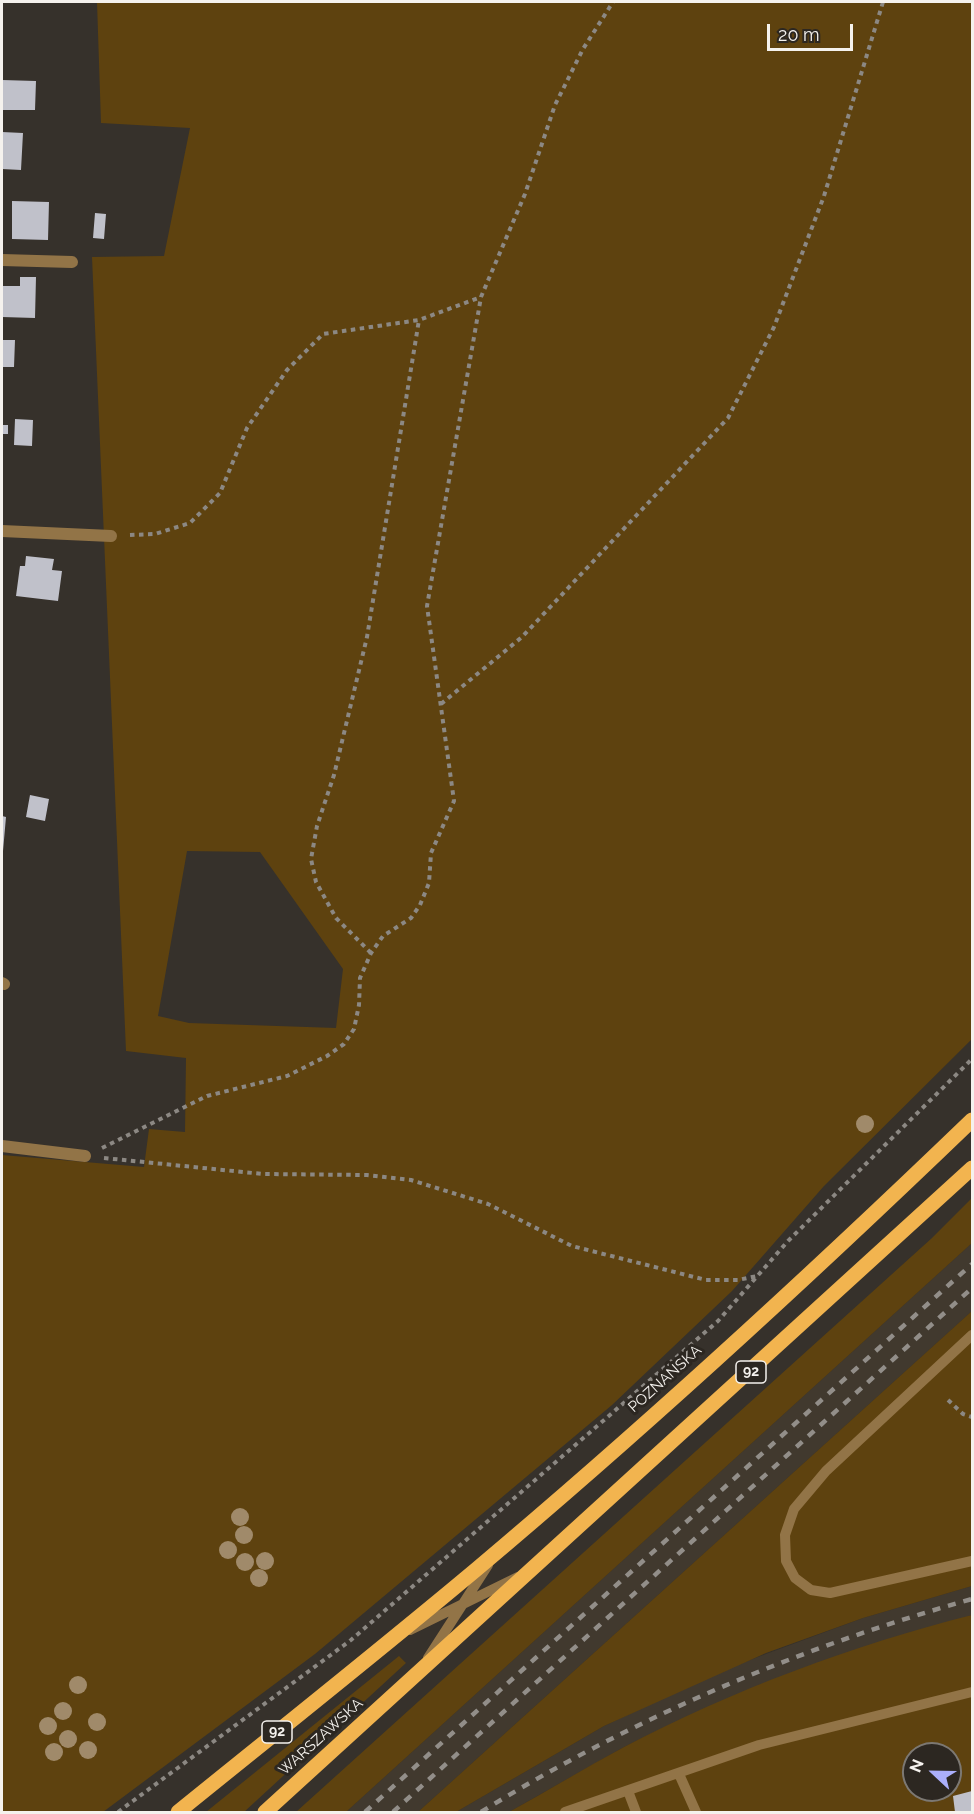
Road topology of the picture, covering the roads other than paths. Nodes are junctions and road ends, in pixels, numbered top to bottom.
1 (2, 260) edge
2 (72, 262) dead end
3 (2, 531) edge
4 (111, 536) road end
5 (972, 1120) edge
6 (2, 1146) edge
7 (85, 1156) road end
8 (972, 1168) edge
9 (972, 1335) edge
10 (496, 1552) junction
11 (972, 1561) edge
12 (526, 1573) junction
13 (462, 1604) junction
14 (392, 1639) junction
15 (372, 1655) joint
16 (417, 1674) junction
17 (972, 1692) edge
18 (679, 1774) junction
19 (628, 1791) junction
20 (178, 1812) edge
21 (265, 1812) edge
22 (565, 1812) edge
23 (636, 1812) edge
24 (696, 1812) edge

1 - 2 street
3 - 4 street
5 - 10 main road, POZNAŃSKA / 92
6 - 7 street
8 - 12 main road, 92
9 - 11 lane
10 - 13 lane
10 - 14 main road, POZNAŃSKA / 92
12 - 13 lane
12 - 16 main road, 92
13 - 14 lane
13 - 16 lane
14 - 15 main road, POZNAŃSKA / 92
15 - 20 main road, WARSZAWSKA / 92
16 - 21 main road, WARSZAWSKA / 92
17 - 18 lane
18 - 19 lane
18 - 24 lane
19 - 22 lane
19 - 23 lane

